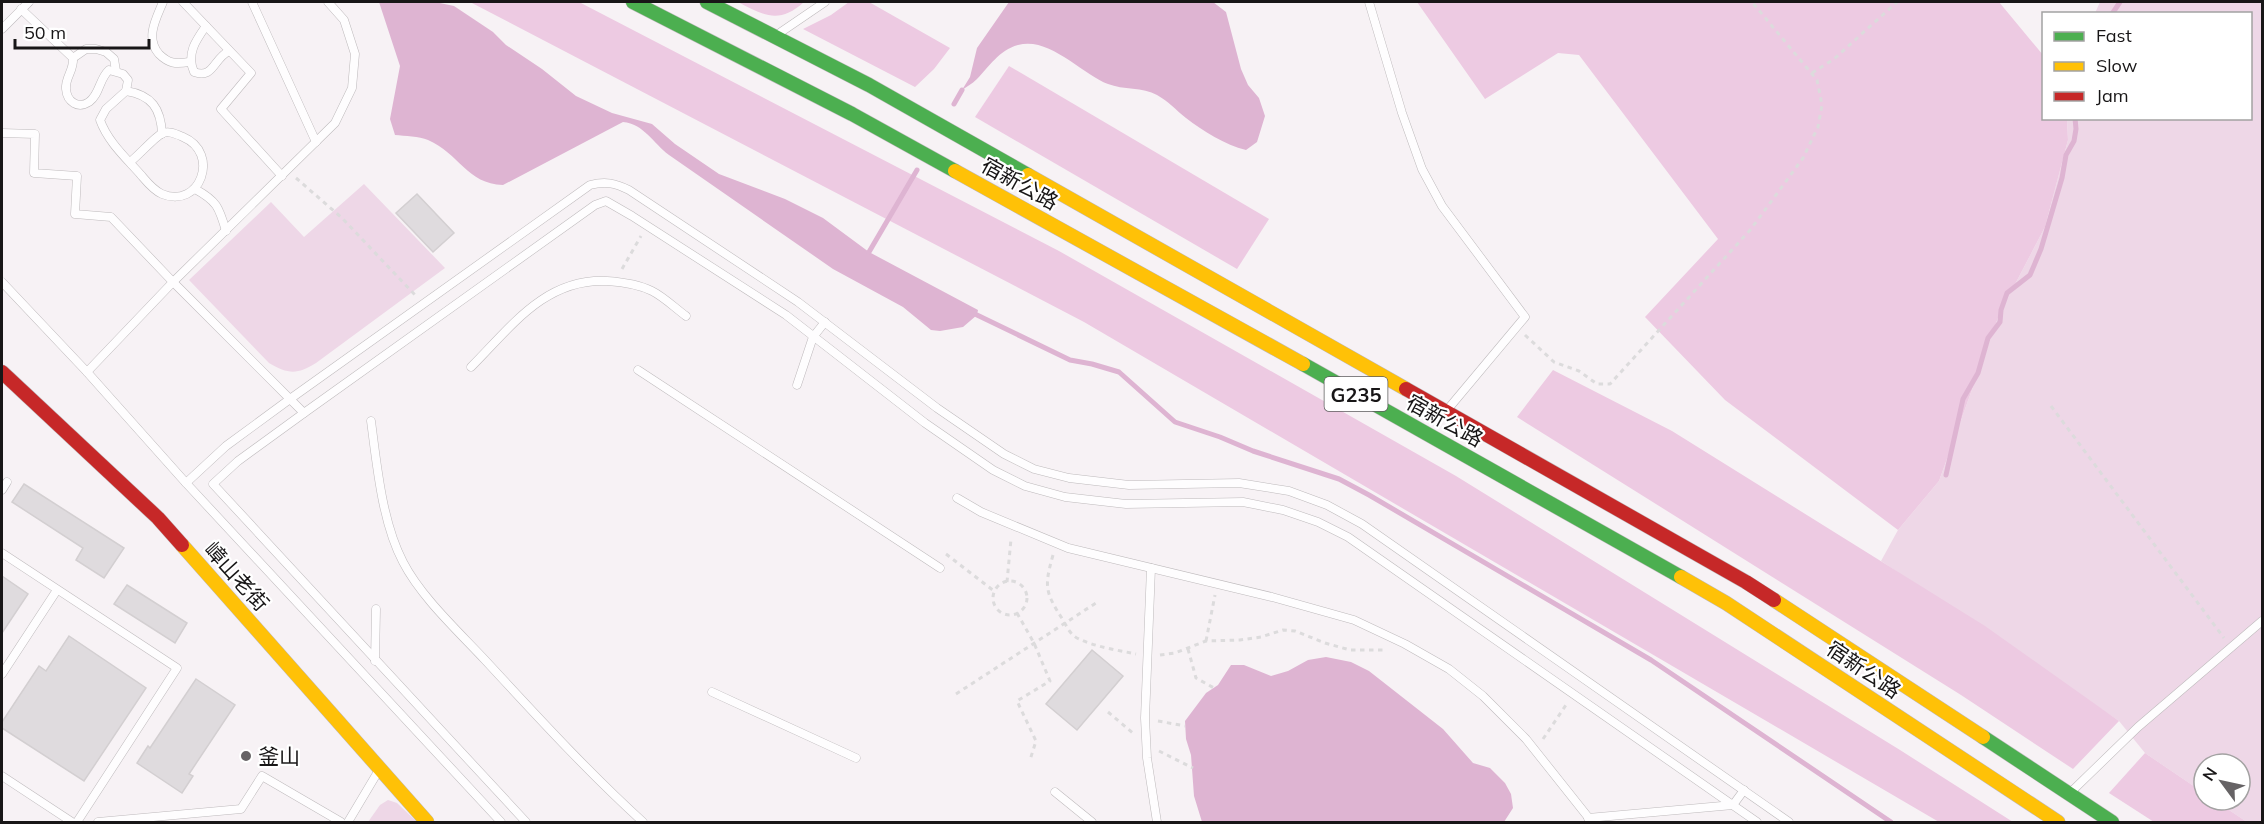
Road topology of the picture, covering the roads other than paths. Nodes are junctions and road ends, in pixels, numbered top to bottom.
1 (29, 2) edge
2 (163, 2) edge
3 (183, 2) edge
4 (252, 2) edge
5 (328, 2) edge
6 (633, 2) edge
7 (707, 2) edge
8 (825, 2) edge
9 (1369, 2) edge
10 (21, 9) junction
11 (206, 26) junction
12 (2, 29) edge
13 (775, 37) junction
14 (230, 51) junction
15 (73, 58) junction
16 (189, 62) junction
17 (116, 71) junction
18 (126, 91) junction
19 (2, 133) edge
20 (162, 134) junction
21 (316, 142) junction
22 (130, 162) junction
23 (285, 173) junction
24 (195, 189) junction
25 (226, 231) junction
26 (2, 282) edge
27 (173, 282) junction
28 (686, 316) dead end
29 (825, 322) junction
30 (813, 337) junction
31 (471, 367) dead end
32 (638, 370) dead end
33 (2, 372) edge
34 (87, 372) junction
35 (797, 385) dead end
36 (290, 399) junction
37 (1446, 412) junction
38 (304, 413) junction
39 (371, 421) dead end
40 (7, 482) dead end
41 (186, 483) junction
42 (2, 490) edge
43 (957, 498) dead end
44 (2, 553) edge
45 (940, 568) dead end
46 (1151, 568) junction
47 (57, 590) junction
48 (376, 609) dead end
49 (2262, 621) edge
50 (375, 661) junction
51 (2, 674) edge
52 (712, 692) dead end
53 (856, 758) dead end
54 (380, 768) junction
55 (2, 776) edge
56 (1744, 790) junction
57 (1055, 792) dead end
58 (2069, 794) junction
59 (1733, 805) junction
60 (1590, 820) edge
61 (72, 822) edge
62 (77, 822) edge
63 (98, 822) edge
64 (341, 822) edge
65 (348, 822) edge
66 (427, 822) edge
67 (501, 822) edge
68 (526, 822) edge
69 (643, 822) edge
70 (1092, 822) edge
71 (1157, 822) edge
72 (1749, 822) edge
73 (1757, 822) edge
74 (1789, 822) edge
75 (2058, 822) edge
76 (2112, 822) edge

1 - 10 lane
2 - 16 lane
3 - 11 lane
4 - 21 lane
5 - 21 lane
6 - 75 main road, 宿新公路 / G235
7 - 13 main road, 宿新公路 / G235
8 - 13 lane
9 - 37 lane
10 - 12 lane
10 - 15 lane
11 - 14 lane
11 - 16 lane
13 - 37 main road, 宿新公路 / G235
14 - 16 lane
14 - 23 lane
15 - 17 lane
15 - 17 lane
17 - 18 lane
18 - 20 lane
18 - 22 lane
19 - 27 lane
20 - 22 lane
20 - 24 lane
21 - 23 lane
22 - 24 lane
23 - 25 lane
24 - 25 lane
25 - 27 lane
26 - 34 lane
27 - 34 lane
27 - 36 lane
28 - 31 lane
29 - 30 lane
29 - 36 lane
29 - 56 lane
30 - 35 lane
30 - 38 lane
30 - 59 lane
32 - 45 lane
33 - 54 main road, 嶂山老街
34 - 41 lane
36 - 38 lane
36 - 41 lane
37 - 58 main road, 宿新公路 / G235
38 - 50 lane
39 - 69 lane
40 - 42 lane
41 - 67 lane
43 - 46 lane
44 - 47 lane
46 - 60 lane
46 - 71 lane
47 - 51 lane
47 - 62 lane
48 - 50 lane
49 - 58 lane
50 - 68 lane
52 - 53 lane
54 - 65 lane
54 - 66 main road, 嶂山老街
55 - 61 lane
56 - 59 lane
56 - 74 lane
57 - 70 lane
58 - 76 main road, 宿新公路 / G235
59 - 60 lane
59 - 72 lane
59 - 73 lane
63 - 64 lane

